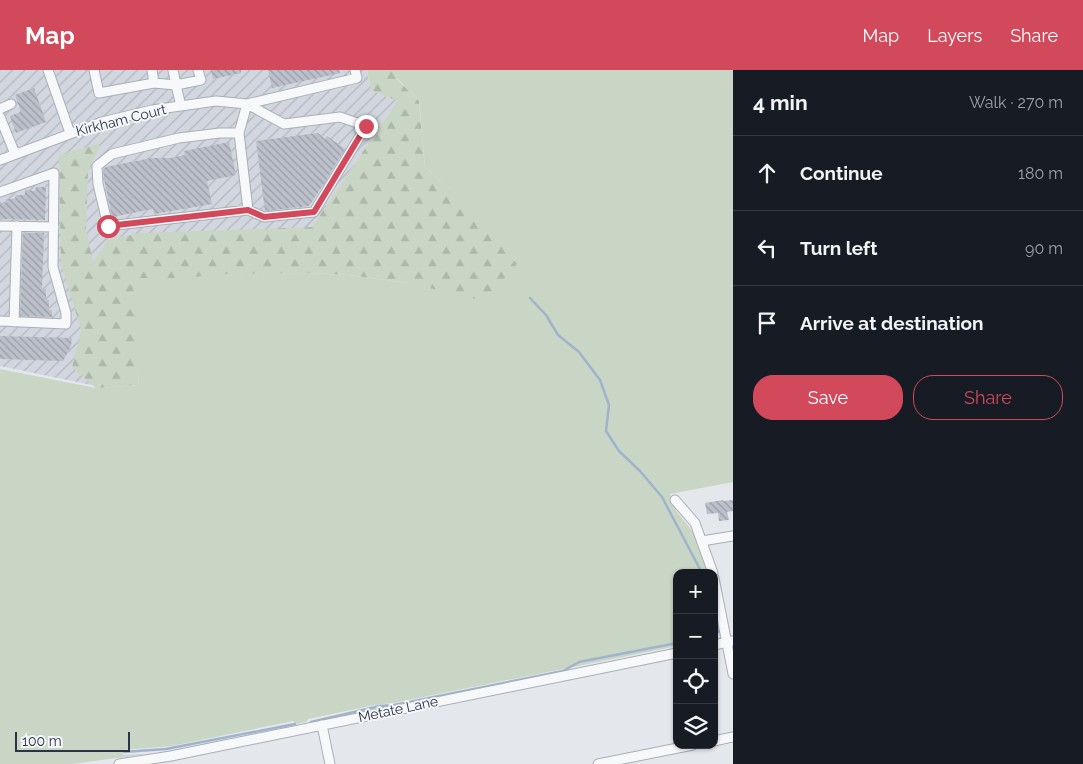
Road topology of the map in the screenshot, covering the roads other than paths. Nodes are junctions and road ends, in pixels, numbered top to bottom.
1 (48, 70) edge
2 (94, 70) edge
3 (152, 70) edge
4 (173, 70) edge
5 (198, 70) edge
6 (355, 70) edge
7 (154, 83) junction
8 (176, 84) junction
9 (11, 104) dead end
10 (247, 104) junction
11 (181, 106) junction
12 (0, 108) edge
13 (0, 117) edge
14 (239, 132) junction
15 (70, 133) junction
16 (15, 154) junction
17 (0, 160) edge
18 (0, 192) edge
19 (248, 210) junction
20 (0, 226) edge
21 (17, 226) junction
22 (54, 227) junction
23 (0, 321) edge
24 (14, 322) junction
25 (675, 500) dead end
26 (733, 536) edge
27 (702, 541) junction
28 (712, 569) edge
29 (718, 594) edge
30 (730, 642) edge
31 (673, 654) edge
32 (733, 674) edge
33 (322, 725) junction
34 (733, 737) edge
35 (718, 740) edge
36 (673, 749) edge
37 (172, 760) edge
38 (119, 764) edge
39 (330, 764) edge
40 (598, 764) edge

1 - 15 street
2 - 7 street
3 - 7 street
4 - 8 street
5 - 8 street
6 - 10 street
7 - 8 street
8 - 11 street
9 - 12 street
10 - 11 street, Kirkham Court
10 - 14 street
10 - 19 street
11 - 15 street, Kirkham Court
13 - 16 street
14 - 19 street
14 - 19 street
15 - 16 street, Kirkham Court
16 - 17 street, Kirkham Court
18 - 22 street
20 - 21 street
21 - 22 street
21 - 24 street
22 - 24 street
23 - 24 street
25 - 27 street
26 - 27 street
27 - 28 street
29 - 30 street
30 - 32 street
31 - 33 street, Metate Lane
33 - 37 street, Metate Lane
33 - 39 street
34 - 35 street
36 - 40 street
37 - 38 street, Metate Lane

